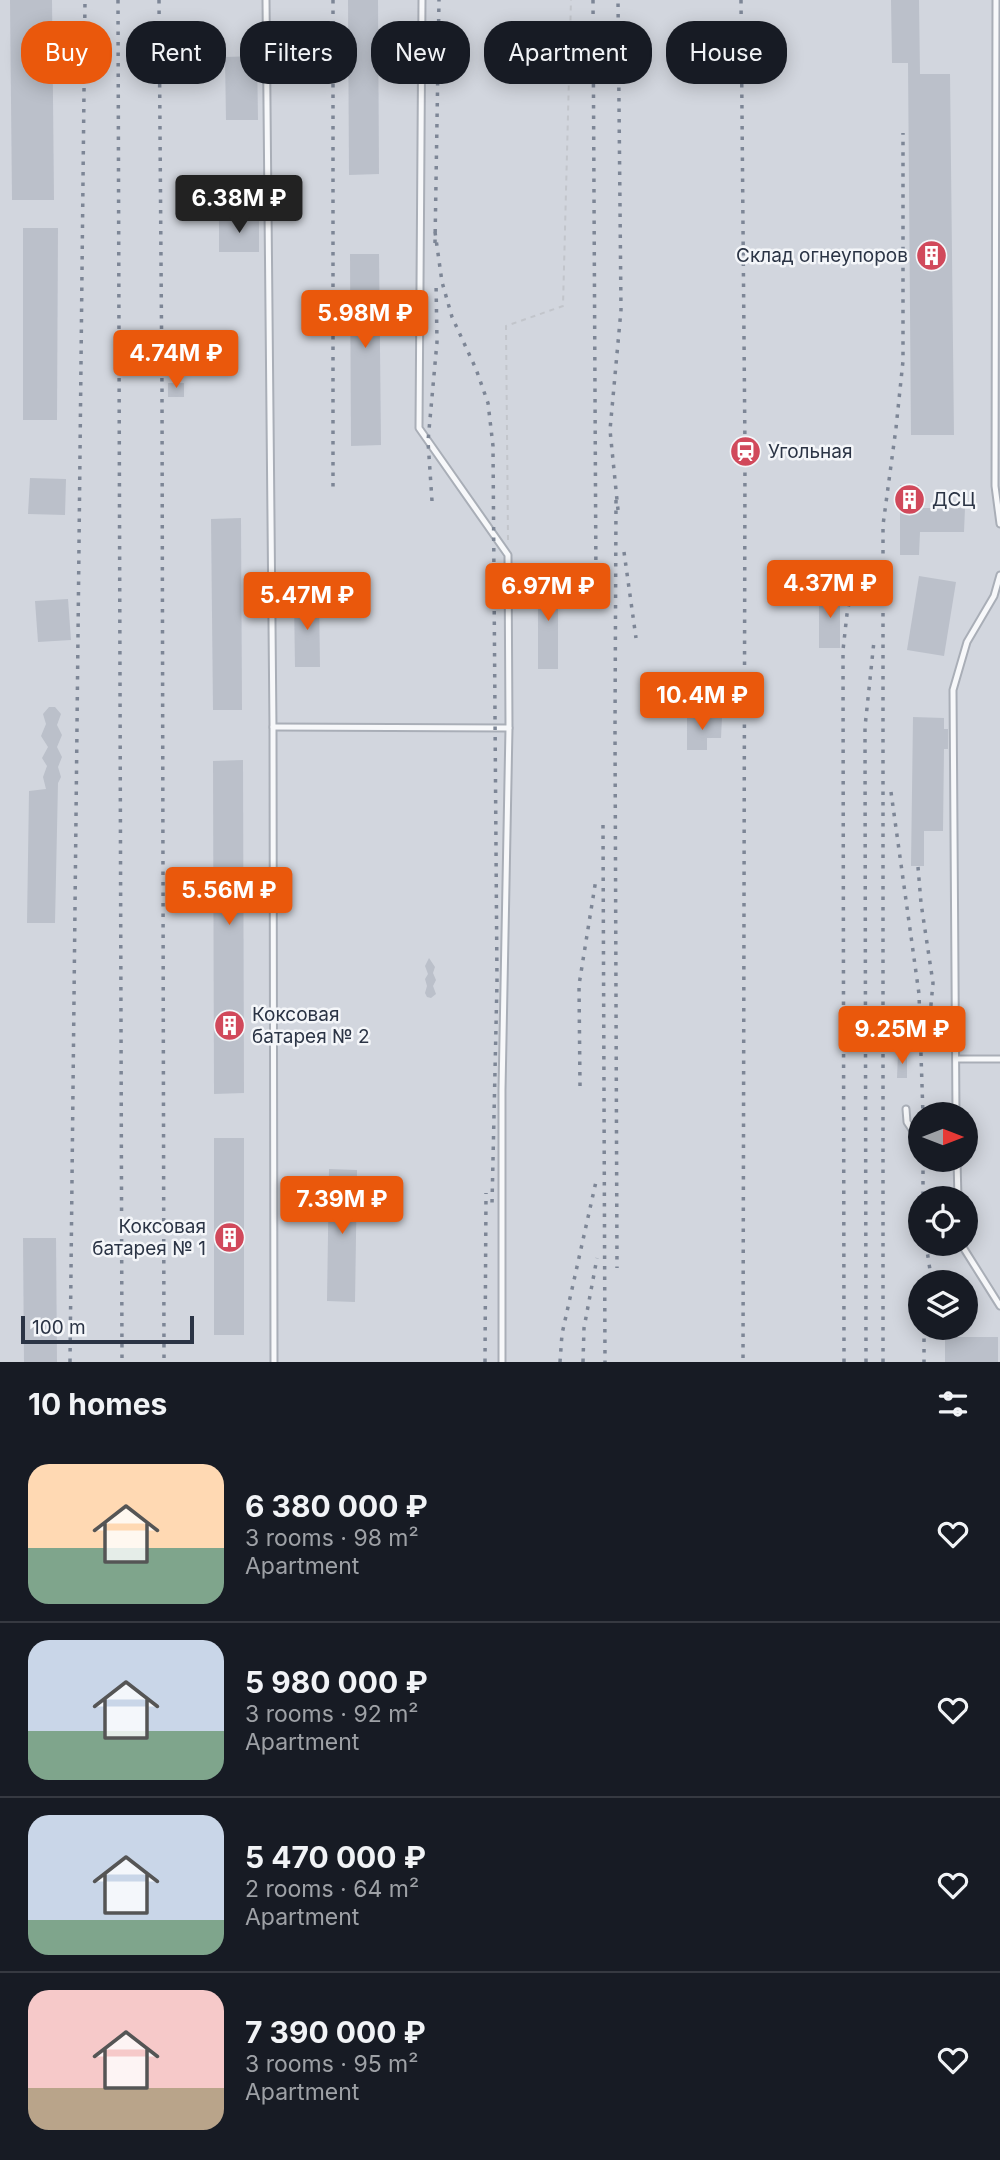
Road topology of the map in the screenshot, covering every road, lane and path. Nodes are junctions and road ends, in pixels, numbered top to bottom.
1 (266, 0) edge
2 (422, 0) edge
3 (571, 0) edge
4 (996, 0) edge
5 (1000, 524) edge
6 (508, 555) junction
7 (1000, 575) edge
8 (273, 727) junction
9 (509, 728) junction
10 (956, 1059) junction
11 (1000, 1059) edge
12 (956, 1102) edge
13 (906, 1109) dead end
14 (908, 1124) edge
15 (969, 1256) edge
16 (1000, 1306) edge
17 (274, 1362) edge
18 (502, 1362) edge

1 - 8 lane
2 - 6 lane
3 - 6 path
4 - 5 lane
6 - 9 lane
7 - 10 lane
8 - 9 lane
8 - 17 lane
9 - 18 lane
10 - 11 lane
10 - 12 lane
13 - 14 lane
15 - 16 lane

